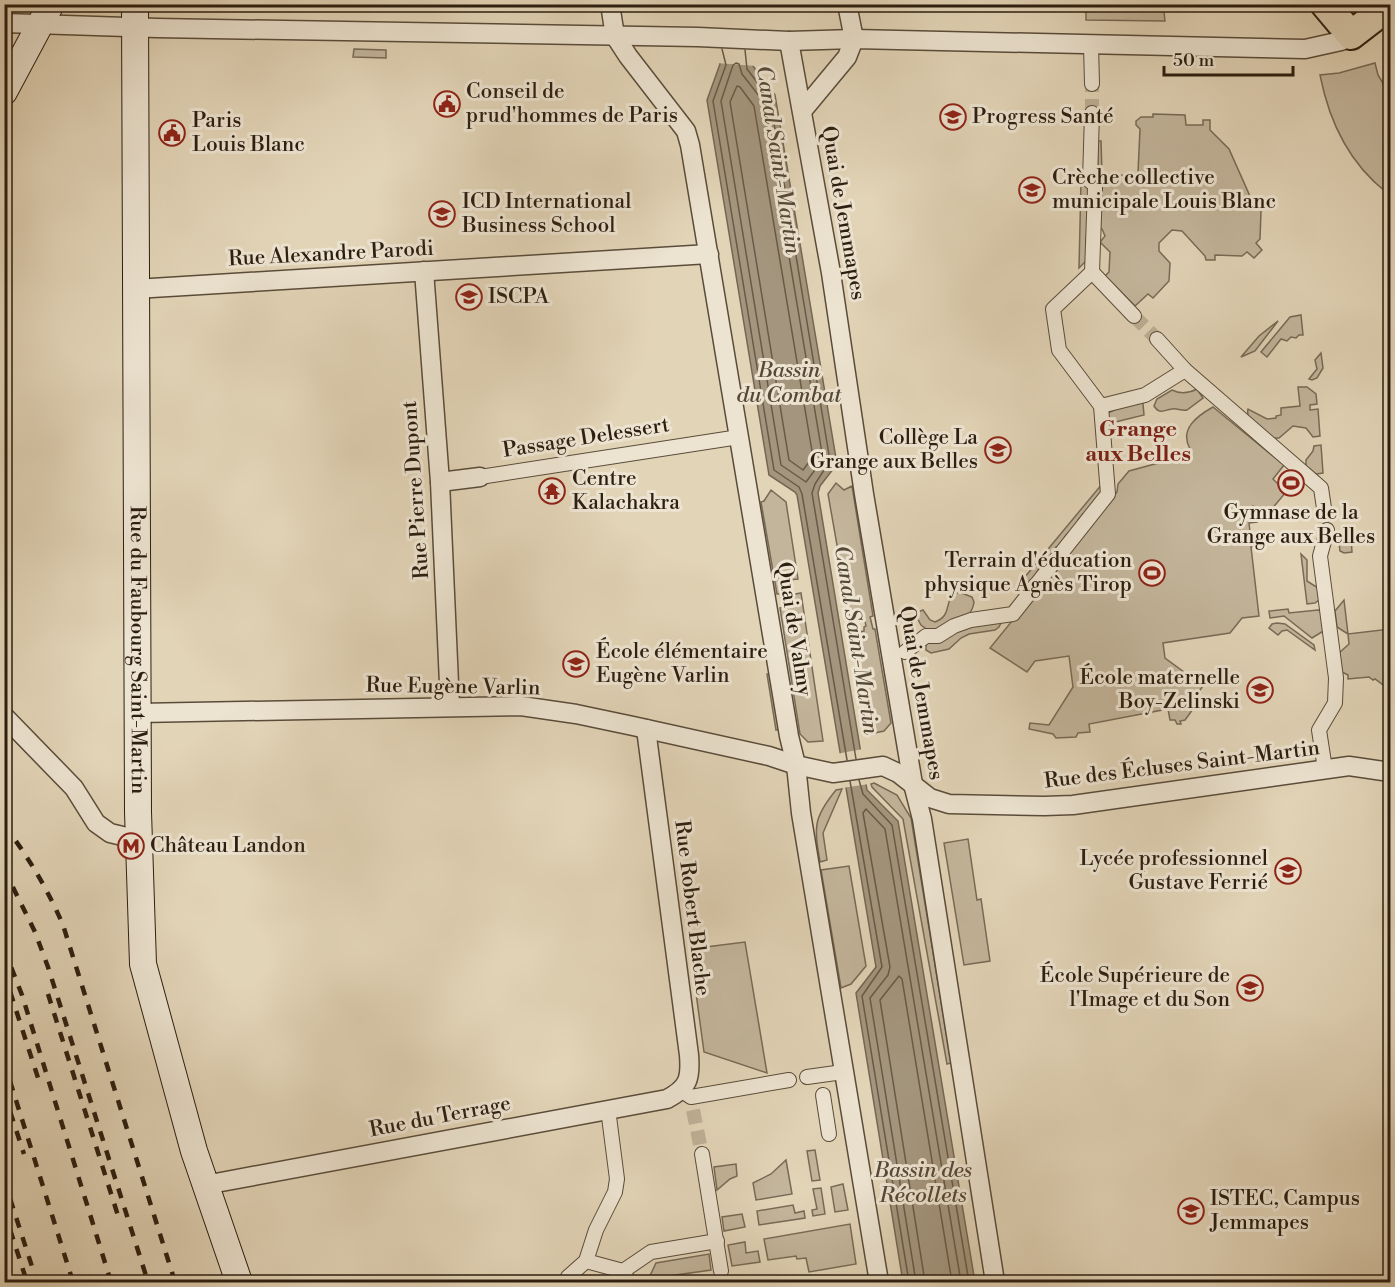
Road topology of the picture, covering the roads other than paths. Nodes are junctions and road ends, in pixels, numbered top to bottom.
1 (610, 4) edge
2 (848, 4) edge
3 (1325, 4) edge
4 (1390, 5) edge
5 (47, 14) edge
6 (134, 16) edge
7 (4, 23) edge
8 (1351, 35) junction
9 (615, 36) junction
10 (854, 39) junction
11 (789, 41) junction
12 (1091, 45) junction
13 (1092, 84) tunnel mouth
14 (4, 92) edge
15 (802, 110) junction
16 (1092, 113) tunnel mouth
17 (709, 254) junction
18 (424, 271) junction
19 (1092, 272) junction
20 (135, 289) junction
21 (1134, 316) tunnel mouth
22 (1156, 339) tunnel mouth
23 (1185, 369) junction
24 (1101, 406) junction
25 (739, 437) junction
26 (480, 477) joint
27 (440, 482) junction
28 (1324, 508) tunnel mouth
29 (1327, 530) tunnel mouth
30 (905, 652) dead end
31 (450, 706) junction
32 (139, 713) junction
33 (4, 716) edge
34 (646, 729) junction
35 (796, 765) junction
36 (871, 767) joint
37 (1325, 769) junction
38 (1390, 772) edge
39 (913, 784) junction
40 (139, 840) junction
41 (843, 1072) junction
42 (789, 1080) dead end
43 (689, 1099) junction
44 (608, 1109) junction
45 (829, 1134) dead end
46 (702, 1154) tunnel mouth
47 (205, 1185) junction
48 (717, 1247) junction
49 (586, 1261) junction
50 (721, 1271) dead end
51 (626, 1277) edge
52 (239, 1282) edge
53 (565, 1282) edge
54 (879, 1282) edge
55 (995, 1282) edge

1 - 9 street, Quai de Valmy
2 - 10 street
3 - 8 main road
4 - 8 main road
5 - 6 street
5 - 7 street
5 - 14 main road
6 - 9 street
6 - 20 main road, Rue du Faubourg Saint-Martin
8 - 12 street
9 - 11 street
9 - 17 street, Quai de Valmy
10 - 11 street
10 - 12 street
10 - 15 street, Quai de Jemmapes
11 - 15 street, Quai de Jemmapes
12 - 13 street
15 - 39 street, Quai de Jemmapes
16 - 19 street
17 - 18 street, Rue Alexandre Parodi
17 - 25 street, Quai de Valmy
18 - 20 street, Rue Alexandre Parodi
18 - 27 street, Rue Pierre Dupont
19 - 21 street
19 - 24 street
20 - 32 main road, Rue du Faubourg Saint-Martin
22 - 23 street
23 - 24 street
23 - 28 street
24 - 30 street
25 - 26 street, Passage Delessert
25 - 35 street, Quai de Valmy
26 - 27 street, Passage Delessert
27 - 31 street, Rue Pierre Dupont
29 - 37 street
31 - 32 street, Rue Eugène Varlin
31 - 34 street, Rue Eugène Varlin
32 - 40 main road, Rue du Faubourg Saint-Martin
33 - 40 street
34 - 35 street, Rue Eugène Varlin
34 - 43 street, Rue Robert Blache
35 - 36 street, Rue Eugène Varlin
35 - 41 street, Quai de Valmy
36 - 39 street, Rue des Écluses Saint-Martin
37 - 38 street, Rue des Écluses Saint-Martin
37 - 39 street, Rue des Écluses Saint-Martin
39 - 55 street, Quai de Jemmapes
40 - 47 main road, Rue du Faubourg Saint-Martin
41 - 45 street
41 - 54 street, Quai de Valmy
42 - 43 street
43 - 44 street, Rue du Terrage
44 - 47 street, Rue du Terrage
44 - 49 street
46 - 48 street
47 - 52 main road, Rue du Faubourg Saint-Martin
48 - 50 street
48 - 51 street
49 - 51 street
49 - 53 street

